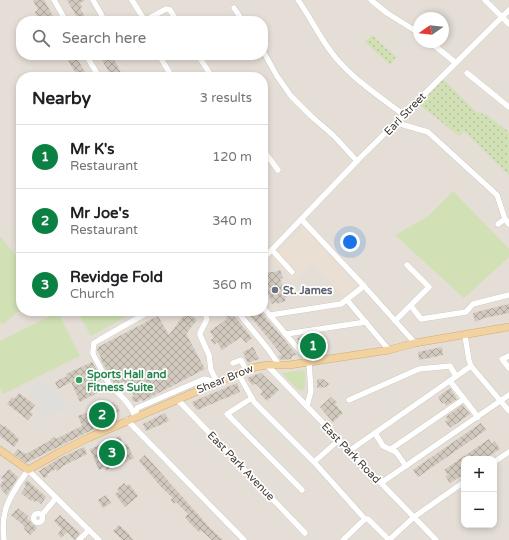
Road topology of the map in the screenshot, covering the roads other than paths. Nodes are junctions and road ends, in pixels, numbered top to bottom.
1 (54, 0) edge
2 (93, 0) edge
3 (132, 0) edge
4 (298, 0) edge
5 (370, 0) edge
6 (485, 0) edge
7 (234, 8) dead end
8 (509, 10) edge
9 (63, 16) edge
10 (102, 16) edge
11 (142, 16) edge
12 (154, 16) edge
13 (174, 16) edge
14 (240, 16) edge
15 (502, 17) junction
16 (509, 24) edge
17 (413, 29) edge
18 (437, 48) edge
19 (89, 60) edge
20 (162, 60) edge
21 (201, 60) edge
22 (268, 60) edge
23 (456, 63) junction
24 (96, 72) edge
25 (169, 72) edge
26 (209, 72) edge
27 (466, 73) dead end
28 (509, 107) edge
29 (404, 115) junction
30 (397, 123) junction
31 (268, 157) edge
32 (357, 161) junction
33 (278, 170) dead end
34 (302, 220) junction
35 (507, 222) edge
36 (498, 224) dead end
37 (272, 250) junction
38 (268, 254) edge
39 (407, 265) dead end
40 (292, 272) dead end
41 (364, 286) junction
42 (509, 295) edge
43 (347, 300) junction
44 (411, 306) junction
45 (268, 313) edge
46 (270, 315) junction
47 (141, 316) edge
48 (206, 316) edge
49 (241, 316) edge
50 (395, 321) junction
51 (366, 322) junction
52 (509, 328) edge
53 (286, 334) junction
54 (465, 336) junction
55 (415, 343) junction
56 (389, 350) junction
57 (509, 356) edge
58 (309, 362) junction
59 (233, 363) dead end
60 (267, 365) junction
61 (279, 365) junction
62 (472, 366) junction
63 (509, 368) edge
64 (246, 370) junction
65 (238, 373) junction
66 (456, 376) junction
67 (450, 381) junction
68 (217, 382) junction
69 (509, 395) edge
70 (252, 398) junction
71 (177, 399) junction
72 (464, 399) junction
73 (349, 400) dead end
74 (501, 401) junction
75 (307, 406) junction
76 (509, 411) edge
77 (135, 417) junction
78 (478, 417) junction
79 (128, 420) junction
80 (375, 433) junction
81 (338, 440) junction
82 (391, 449) junction
83 (0, 450) edge
84 (349, 451) junction
85 (509, 452) edge
86 (497, 460) edge
87 (314, 462) junction
88 (406, 466) junction
89 (28, 470) junction
90 (381, 483) junction
91 (461, 484) edge
92 (302, 490) dead end
93 (56, 498) junction
94 (42, 515) dead end
95 (414, 517) junction
96 (365, 519) junction
97 (89, 530) junction
98 (305, 533) dead end
99 (4, 540) edge
100 (79, 540) edge
101 (99, 540) edge
102 (244, 540) edge
103 (343, 540) edge
104 (389, 540) edge
105 (436, 540) edge

1 - 9 street
2 - 10 street
3 - 11 street
4 - 29 street
5 - 17 street
6 - 15 street
7 - 14 street
8 - 15 street, Earl Street
12 - 13 street
15 - 16 street
15 - 23 street, Earl Street
18 - 23 street
19 - 24 street
20 - 25 street
21 - 26 street
22 - 32 street
23 - 29 street, Earl Street
27 - 28 street
29 - 30 street, Earl Street
30 - 32 street, Earl Street
30 - 35 street
31 - 33 street
32 - 34 street, Earl Street
34 - 37 street, Earl Street
34 - 41 street
35 - 36 street
37 - 38 street, Earl Street
37 - 40 street
39 - 44 street
41 - 43 street
41 - 50 street
42 - 44 street
43 - 46 street
43 - 51 street
44 - 50 street
45 - 46 street
46 - 53 street
47 - 77 street
48 - 68 street
49 - 61 street
50 - 55 street
51 - 53 street
51 - 56 street
52 - 54 main road, Shear Brow
53 - 58 street
54 - 55 main road, Shear Brow
54 - 62 street
55 - 56 main road, Shear Brow
56 - 58 main road, Shear Brow
57 - 63 street
58 - 61 main road, Shear Brow
58 - 75 street
59 - 64 street
60 - 61 main road, Shear Brow
60 - 64 main road, Shear Brow
60 - 75 street, East Park Road
62 - 66 street
62 - 74 street
64 - 65 main road, Shear Brow
65 - 68 main road, Shear Brow
65 - 70 street
66 - 67 street
66 - 73 street
67 - 72 street
67 - 80 street
68 - 71 main road, Shear Brow
68 - 77 street
69 - 74 street
70 - 87 street
70 - 92 street
71 - 77 main road, Shear Brow
71 - 98 street, East Park Avenue
72 - 78 street
72 - 82 street
74 - 76 street
74 - 78 street
75 - 81 street, East Park Road
77 - 79 main road, Shear Brow
78 - 88 street
79 - 89 main road, Shear Brow
79 - 102 street
80 - 82 street
80 - 84 street
81 - 84 street, East Park Road
81 - 87 street
82 - 88 street
83 - 89 main road
84 - 90 street, East Park Road
85 - 86 street
87 - 96 street
88 - 90 street
89 - 93 street
89 - 99 street
90 - 95 street, East Park Road
91 - 95 street
93 - 94 street
93 - 97 street
95 - 104 street
95 - 105 street, East Park Road
96 - 103 street
96 - 104 street
97 - 100 street
97 - 101 street

